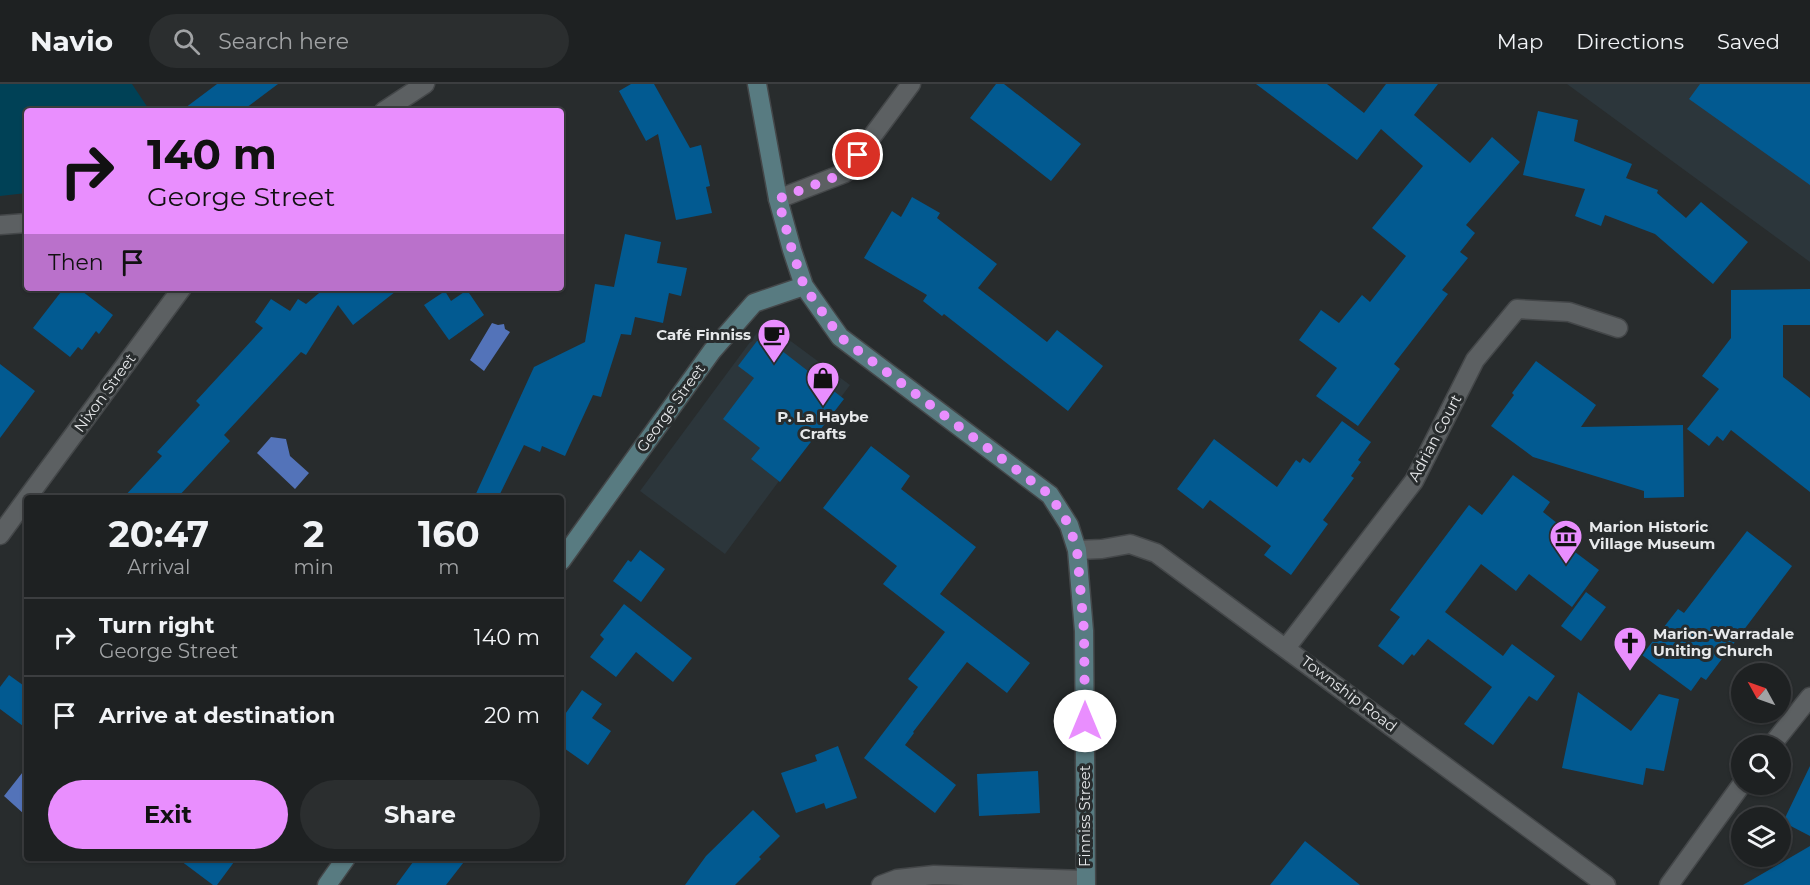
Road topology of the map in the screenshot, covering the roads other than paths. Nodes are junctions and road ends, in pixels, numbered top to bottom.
1 (425, 84) edge
2 (757, 84) edge
3 (911, 84) edge
4 (389, 108) edge
5 (778, 199) junction
6 (24, 223) edge
7 (0, 225) edge
8 (804, 286) junction
9 (180, 291) edge
10 (1618, 328) dead end
11 (29, 495) edge
12 (24, 502) edge
13 (0, 535) edge
14 (1077, 550) junction
15 (564, 557) edge
16 (1286, 648) junction
17 (1810, 698) edge
18 (1780, 735) edge
19 (1734, 795) edge
20 (344, 861) edge
21 (1086, 883) edge
22 (327, 885) edge
23 (881, 885) edge
24 (1606, 885) edge
25 (1669, 885) edge

1 - 4 street
2 - 5 street, Finniss Street
3 - 5 street
5 - 8 street, Finniss Street
6 - 7 street
8 - 14 street, Finniss Street
8 - 15 street, George Street
9 - 11 street, Nixon Street
10 - 16 street, Adrian Court
12 - 13 street, Nixon Street
14 - 16 street, Township Road
14 - 21 street, Finniss Street
16 - 24 street, Township Road
17 - 18 street
19 - 25 street
20 - 22 street
21 - 23 street

